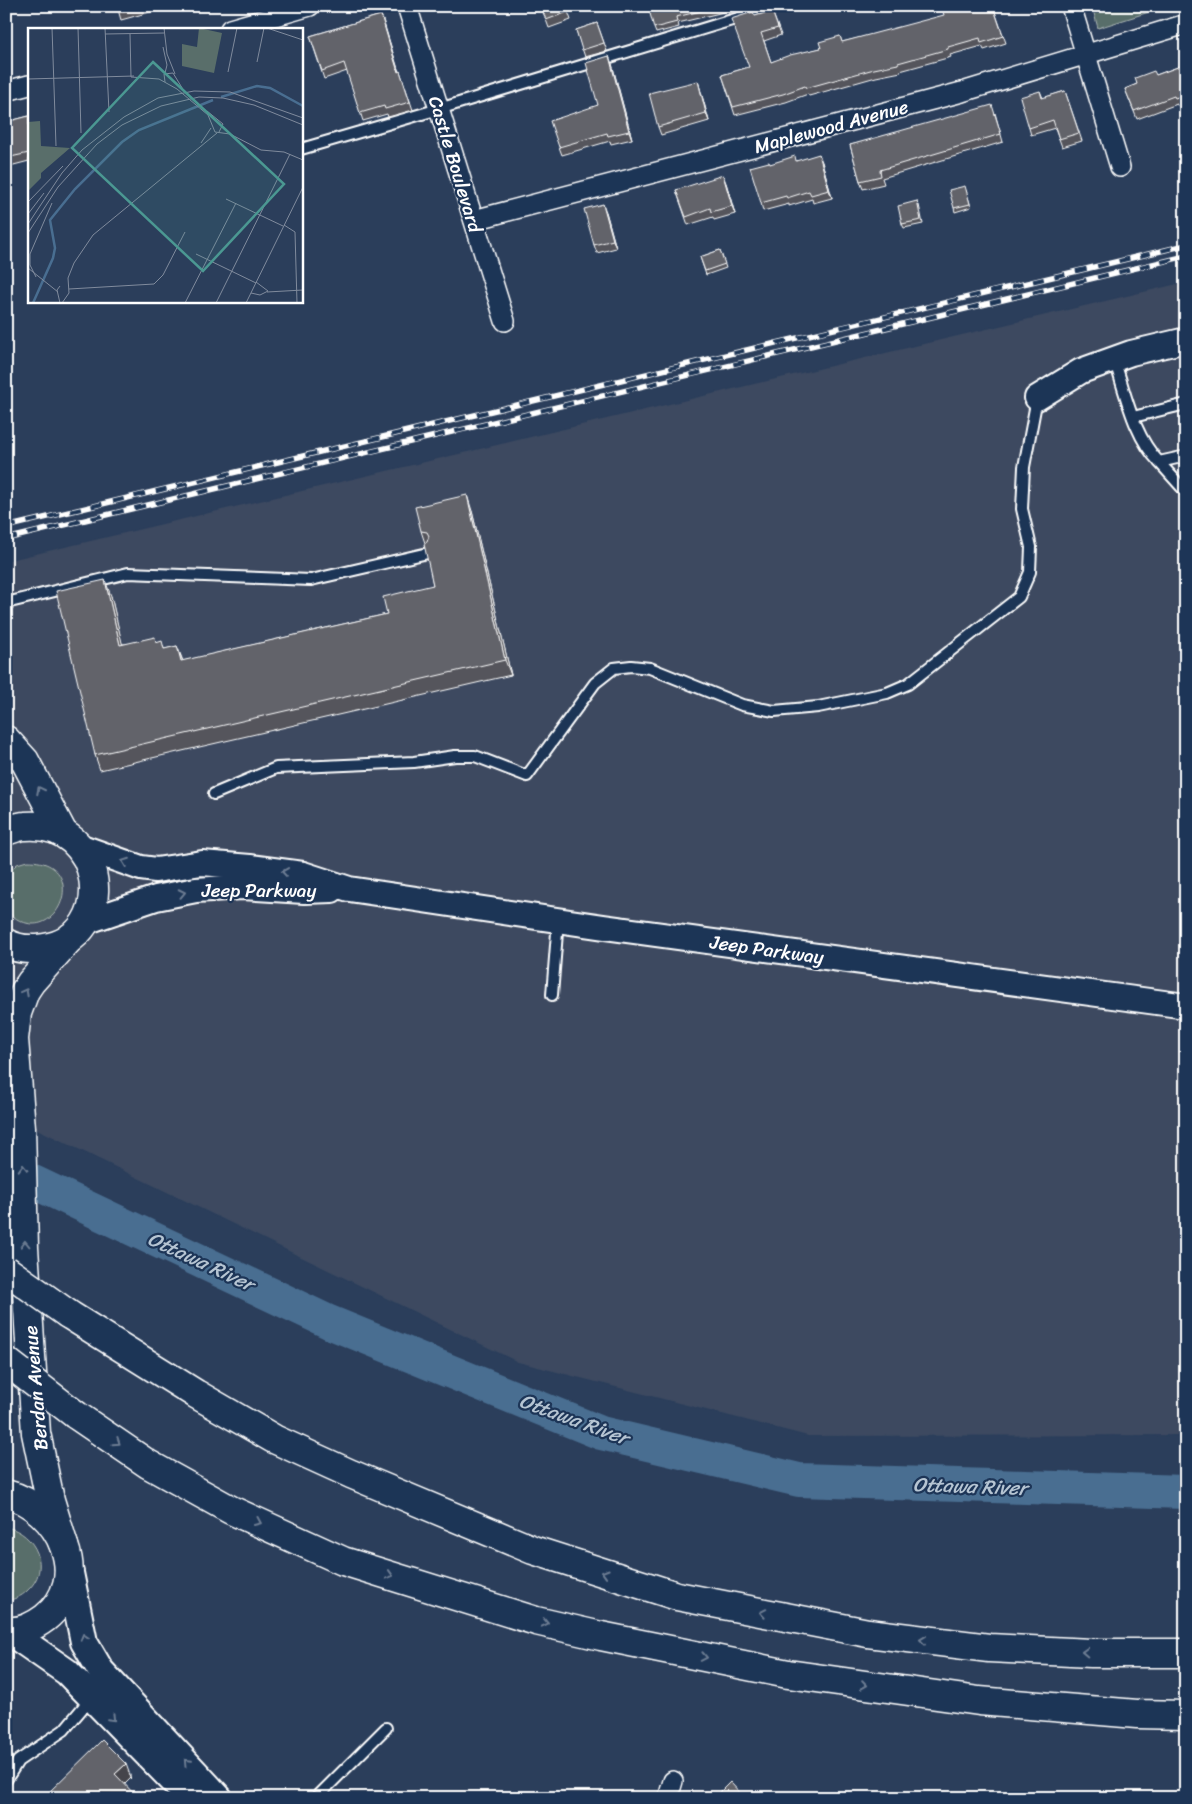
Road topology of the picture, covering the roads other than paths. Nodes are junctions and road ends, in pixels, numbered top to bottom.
1 (310, 6) edge
2 (408, 6) edge
3 (778, 6) edge
4 (1071, 6) edge
5 (1186, 24) edge
6 (233, 28) edge
7 (1086, 55) junction
8 (28, 85) edge
9 (6, 91) edge
10 (439, 109) junction
11 (302, 149) edge
12 (1120, 167) dead end
13 (474, 220) junction
14 (505, 321) dead end
15 (1186, 340) edge
16 (1114, 358) junction
17 (1037, 398) joint
18 (1186, 404) edge
19 (1134, 417) junction
20 (1186, 456) edge
21 (1158, 462) junction
22 (1186, 492) edge
23 (428, 552) edge
24 (6, 603) edge
25 (6, 740) edge
26 (214, 794) dead end
27 (6, 831) edge
28 (71, 839) junction
29 (349, 889) junction
30 (558, 920) junction
31 (78, 930) junction
32 (6, 943) edge
33 (552, 995) dead end
34 (1186, 1006) edge
35 (6, 1270) edge
36 (6, 1361) edge
37 (6, 1494) edge
38 (64, 1546) junction
39 (70, 1573) junction
40 (7, 1631) edge
41 (1186, 1643) edge
42 (1114, 1653) junction
43 (1186, 1653) edge
44 (92, 1697) junction
45 (1137, 1714) junction
46 (1186, 1714) edge
47 (1186, 1724) edge
48 (386, 1728) dead end
49 (6, 1761) edge
50 (18, 1761) junction
51 (6, 1780) edge
52 (190, 1798) edge
53 (219, 1798) edge
54 (316, 1798) edge

1 - 6 street
2 - 10 street, Castle Boulevard
3 - 10 lane
4 - 7 street
5 - 7 street, Maplewood Avenue
7 - 12 street
7 - 13 street, Maplewood Avenue
8 - 9 street
10 - 11 lane
10 - 13 street, Castle Boulevard
13 - 14 street, Castle Boulevard
15 - 16 street
16 - 17 street
16 - 19 lane
17 - 26 lane
18 - 19 lane
19 - 21 lane
20 - 21 lane
21 - 22 lane
23 - 24 lane
28 -> 25 main road
27 - 28 main road
29 -> 28 street, Jeep Parkway
28 - 31 main road
29 - 30 street, Jeep Parkway
31 -> 29 street, Jeep Parkway
30 - 33 lane
30 - 34 street, Jeep Parkway
31 - 32 main road
38 -> 31 main road, Berdan Avenue
42 -> 35 main road, bridge
36 -> 45 main road, bridge
37 - 38 main road
38 - 39 main road, Berdan Avenue
39 - 40 main road
53 -> 39 main road
40 - 44 main road
41 - 42 main road
42 - 43 main road
44 - 50 lane
44 -> 52 main road
45 - 46 main road
45 - 47 main road
48 - 54 lane
49 - 50 lane
50 - 51 lane

